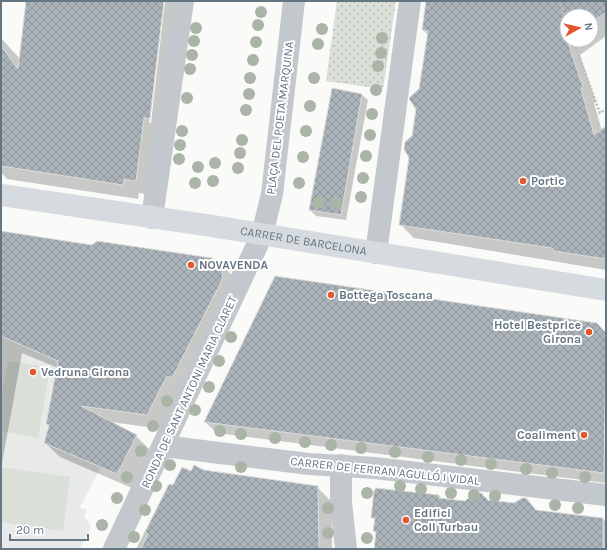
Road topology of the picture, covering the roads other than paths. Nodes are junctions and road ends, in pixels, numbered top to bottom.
1 (183, 1) edge
2 (294, 1) edge
3 (410, 1) edge
4 (1, 195) edge
5 (152, 218) junction
6 (262, 235) junction
7 (376, 253) junction
8 (606, 290) edge
9 (163, 446) junction
10 (341, 465) junction
11 (606, 495) edge
12 (114, 549) edge
13 (346, 549) edge

1 - 5 street
2 - 6 street, PLAÇA DEL POETA MARQUINA
3 - 7 street
4 - 5 main road, CARRER DE BARCELONA
5 - 6 main road, CARRER DE BARCELONA
6 - 7 main road, CARRER DE BARCELONA
6 - 9 street, RONDA DE SANT ANTONI MARIA CLARET
7 - 8 main road, CARRER DE BARCELONA
9 - 10 street, CARRER DE FERRAN AGULLÓ I VIDAL
9 - 12 street, RONDA DE SANT ANTONI MARIA CLARET
10 - 11 street, CARRER DE FERRAN AGULLÓ I VIDAL
10 - 13 street

